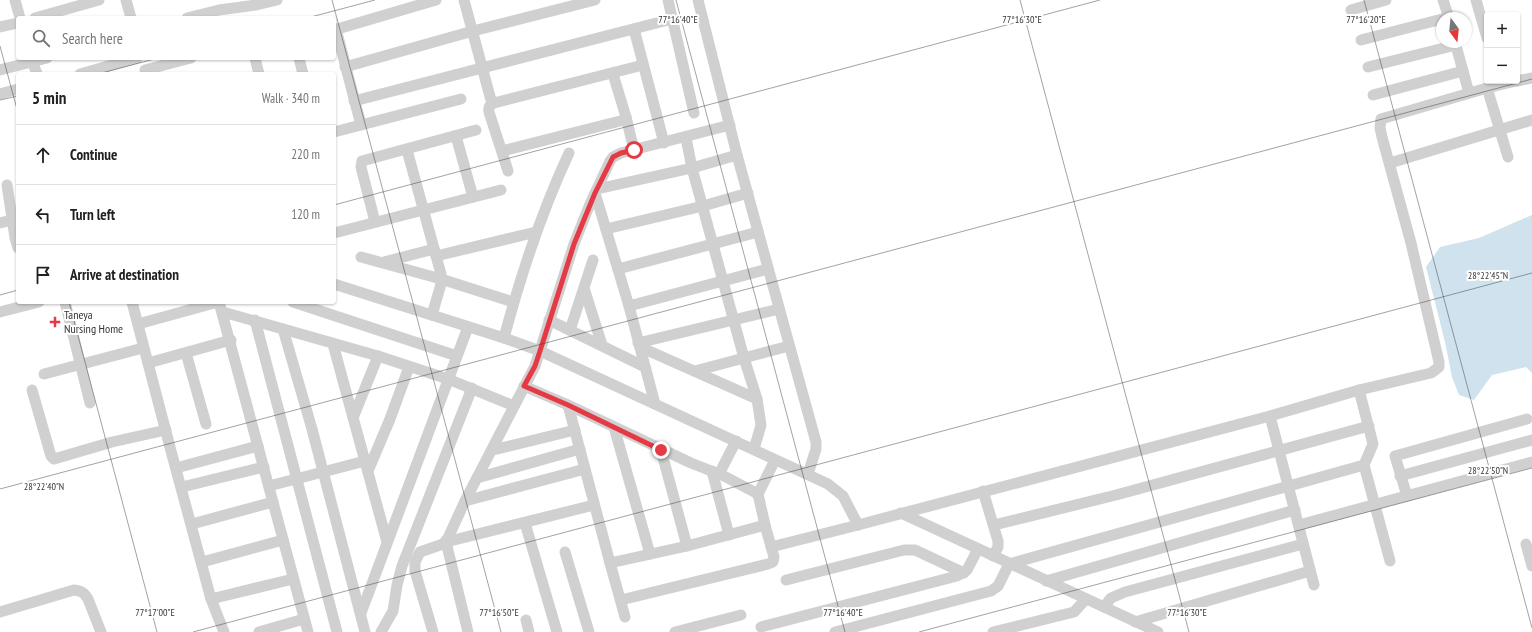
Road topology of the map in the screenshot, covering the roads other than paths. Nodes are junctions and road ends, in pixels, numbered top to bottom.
1 (15, 0) edge
2 (99, 0) edge
3 (126, 0) edge
4 (277, 0) edge
5 (436, 0) edge
6 (464, 0) edge
7 (595, 0) edge
8 (668, 0) edge
9 (698, 0) edge
10 (1386, 0) edge
11 (1444, 0) edge
12 (1476, 0) edge
13 (1350, 10) dead end
14 (1447, 12) edge
15 (19, 16) edge
16 (42, 16) edge
17 (130, 16) edge
18 (195, 16) edge
19 (672, 19) junction
20 (1436, 21) edge
21 (16, 23) edge
22 (0, 27) edge
23 (1484, 28) edge
24 (634, 29) junction
25 (336, 30) edge
26 (472, 32) junction
27 (336, 34) edge
28 (1361, 40) dead end
29 (1441, 48) edge
30 (1457, 48) edge
31 (32, 60) edge
32 (130, 60) edge
33 (143, 60) edge
34 (185, 60) edge
35 (256, 60) edge
36 (300, 60) edge
37 (643, 65) junction
38 (345, 67) junction
39 (1368, 67) dead end
40 (481, 68) junction
41 (0, 70) edge
42 (1463, 71) junction
43 (35, 72) edge
44 (87, 72) edge
45 (146, 72) edge
46 (259, 72) edge
47 (302, 72) edge
48 (613, 74) junction
49 (1532, 78) edge
50 (1520, 80) edge
51 (1497, 84) edge
52 (1487, 88) junction
53 (16, 90) edge
54 (1469, 93) junction
55 (0, 94) edge
56 (1373, 95) dead end
57 (461, 99) dead end
58 (354, 101) junction
59 (492, 104) junction
60 (694, 114) dead end
61 (626, 117) junction
62 (1532, 120) edge
63 (361, 125) junction
64 (730, 126) junction
65 (476, 130) dead end
66 (1499, 130) junction
67 (336, 131) edge
68 (456, 136) junction
69 (686, 138) junction
70 (664, 143) junction
71 (407, 150) junction
72 (634, 150) junction
73 (502, 151) junction
74 (569, 153) dead end
75 (738, 155) junction
76 (1508, 157) dead end
77 (1390, 163) junction
78 (692, 168) junction
79 (508, 171) dead end
80 (8, 185) edge
81 (501, 190) dead end
82 (596, 191) junction
83 (748, 193) junction
84 (474, 197) junction
85 (703, 206) junction
86 (422, 209) junction
87 (12, 220) junction
88 (375, 222) junction
89 (0, 223) edge
90 (606, 229) junction
91 (336, 232) edge
92 (536, 232) junction
93 (758, 232) junction
94 (16, 239) edge
95 (713, 244) junction
96 (435, 253) junction
97 (361, 257) dead end
98 (593, 260) dead end
99 (384, 262) junction
100 (618, 269) junction
101 (768, 270) junction
102 (442, 279) junction
103 (723, 281) junction
104 (336, 285) edge
105 (584, 288) junction
106 (513, 302) junction
107 (28, 304) edge
108 (66, 304) edge
109 (133, 304) edge
110 (299, 304) edge
111 (220, 305) edge
112 (629, 306) junction
113 (779, 309) junction
114 (0, 312) edge
115 (432, 315) junction
116 (255, 320) junction
117 (549, 320) junction
118 (734, 320) junction
119 (138, 324) junction
120 (468, 327) junction
121 (283, 329) junction
122 (570, 330) junction
123 (504, 338) junction
124 (231, 340) junction
125 (333, 344) junction
126 (602, 345) junction
127 (639, 345) junction
128 (789, 346) junction
129 (143, 348) junction
130 (540, 351) junction
131 (186, 353) junction
132 (378, 356) junction
133 (457, 356) junction
134 (744, 358) junction
135 (148, 363) junction
136 (81, 365) junction
137 (409, 367) junction
138 (645, 367) junction
139 (695, 371) junction
140 (44, 374) dead end
141 (448, 379) junction
142 (524, 386) junction
143 (472, 388) junction
144 (32, 390) dead end
145 (1360, 390) junction
146 (757, 399) junction
147 (90, 403) dead end
148 (655, 404) junction
149 (568, 405) junction
150 (514, 406) junction
151 (1270, 416) junction
152 (353, 418) junction
153 (1527, 419) dead end
154 (206, 424) dead end
155 (1369, 426) junction
156 (614, 427) junction
157 (166, 430) junction
158 (575, 430) junction
159 (1532, 440) edge
160 (736, 441) junction
161 (258, 446) junction
162 (580, 449) junction
163 (754, 449) junction
164 (493, 450) junction
165 (661, 450) junction
166 (1279, 450) junction
167 (775, 460) junction
168 (1532, 462) edge
169 (366, 466) junction
170 (1364, 466) junction
171 (264, 467) junction
172 (176, 468) junction
173 (586, 469) junction
174 (324, 472) junction
175 (715, 473) junction
176 (808, 474) junction
177 (1400, 476) junction
178 (297, 478) junction
179 (477, 478) junction
180 (269, 486) junction
181 (1288, 486) junction
182 (182, 487) junction
183 (983, 491) junction
184 (758, 494) junction
185 (1407, 496) junction
186 (465, 501) junction
187 (273, 502) junction
188 (594, 505) junction
189 (1374, 505) junction
190 (1295, 510) junction
191 (901, 513) junction
192 (525, 523) junction
193 (192, 524) junction
194 (765, 525) junction
195 (858, 525) junction
196 (994, 525) junction
197 (1298, 525) junction
198 (729, 535) junction
199 (283, 540) junction
200 (387, 542) junction
201 (446, 542) junction
202 (1303, 544) junction
203 (1526, 544) dead end
204 (687, 546) junction
205 (771, 547) junction
206 (978, 549) junction
207 (565, 552) dead end
208 (650, 554) junction
209 (993, 556) junction
210 (1390, 561) dead end
211 (202, 562) junction
212 (610, 563) junction
213 (1009, 564) junction
214 (1532, 566) edge
215 (1310, 570) junction
216 (964, 573) junction
217 (293, 579) junction
218 (786, 580) dead end
219 (1046, 580) junction
220 (1314, 585) dead end
221 (211, 599) junction
222 (1086, 599) junction
223 (621, 600) junction
224 (1104, 607) junction
225 (0, 612) edge
226 (361, 613) junction
227 (741, 615) dead end
228 (625, 617) dead end
229 (304, 619) junction
230 (526, 620) dead end
231 (1135, 622) junction
232 (761, 627) dead end
233 (101, 632) edge
234 (224, 632) edge
235 (259, 632) edge
236 (308, 632) edge
237 (337, 632) edge
238 (365, 632) edge
239 (381, 632) edge
240 (433, 632) edge
241 (468, 632) edge
242 (529, 632) edge
243 (557, 632) edge
244 (589, 632) edge
245 (675, 632) edge
246 (835, 632) edge
247 (994, 632) edge
248 (1158, 632) edge

1 - 15 street
2 - 16 street
3 - 17 street
4 - 18 street
5 - 25 street
6 - 26 street
7 - 26 street
8 - 19 street
9 - 64 street
10 - 13 street
11 - 14 street
12 - 23 street
19 - 24 street
19 - 60 street
20 - 28 street
21 - 22 street
24 - 37 street
24 - 40 street
26 - 38 street
26 - 40 street
27 - 38 street
29 - 39 street
30 - 42 street
31 - 41 street
31 - 43 street
32 - 44 street
33 - 45 street
34 - 45 street
35 - 46 street
36 - 47 street
37 - 48 street
37 - 70 street
38 - 58 street
40 - 58 street
40 - 59 street
42 - 54 street
42 - 56 street
48 - 59 street
48 - 61 street
49 - 50 street
51 - 52 street
52 - 54 street
52 - 66 street
53 - 55 street
54 - 77 street
57 - 63 street
58 - 63 street
59 - 73 street
61 - 72 street
61 - 73 street
62 - 66 street
63 - 67 street
64 - 69 street
64 - 75 street
65 - 68 street
66 - 76 street
66 - 77 street
68 - 71 street
68 - 84 street
69 - 70 street
69 - 78 street
70 - 72 street
71 - 86 street
71 - 88 street
72 - 82 street
73 - 79 street
74 - 92 street
75 - 78 street
75 - 83 street
77 - 145 street
78 - 82 street
78 - 85 street
80 - 87 street
81 - 84 street
82 - 90 street
82 - 117 street
83 - 85 street
83 - 93 street
84 - 86 street
85 - 90 street
85 - 95 street
86 - 88 street
86 - 96 street
87 - 89 street
87 - 94 street
88 - 91 street
90 - 100 street
92 - 96 street
92 - 106 street
93 - 95 street
93 - 101 street
95 - 100 street
95 - 103 street
96 - 99 street
96 - 102 street
97 - 99 street
98 - 105 street
99 - 102 street
100 - 112 street
101 - 103 street
101 - 113 street
102 - 106 street
102 - 115 street
103 - 112 street
103 - 118 street
104 - 115 street
105 - 122 street
105 - 126 street
106 - 123 street
107 - 114 street
108 - 136 street
109 - 119 street
110 - 133 street
111 - 116 street
111 - 119 street
111 - 124 street
112 - 127 street
113 - 118 street
113 - 128 street
115 - 120 street
116 - 121 street
116 - 178 street
117 - 122 street
117 - 130 street
118 - 127 street
118 - 134 street
119 - 129 street
120 - 123 street
120 - 133 street
121 - 125 street
121 - 174 street
122 - 126 street
123 - 130 street
124 - 131 street
124 - 161 street
125 - 132 street
125 - 152 street
126 - 138 street
127 - 138 street
127 - 139 street
128 - 134 street
128 - 176 street
129 - 135 street
129 - 136 street
130 - 142 street
130 - 148 street
131 - 135 street
131 - 154 street
132 - 137 street
132 - 152 street
133 - 141 street
134 - 139 street
134 - 146 street
135 - 157 street
136 - 140 street
136 - 147 street
137 - 141 street
137 - 169 street
138 - 148 street
139 - 146 street
141 - 143 street
141 - 200 street
142 - 149 street
142 - 150 street
143 - 150 street
143 - 239 street
144 - 157 street
145 - 151 street
145 - 155 street
146 - 163 street
148 - 160 street
149 - 156 street
149 - 158 street
150 - 164 street
151 - 166 street
151 - 183 street
152 - 169 street
153 - 177 street
155 - 166 street
155 - 170 street
156 - 165 street
156 - 208 street
157 - 172 street
158 - 162 street
158 - 164 street
159 - 177 street
160 - 163 street
160 - 175 street
161 - 171 street
161 - 172 street
162 - 173 street
162 - 179 street
163 - 167 street
164 - 179 street
165 - 175 street
165 - 204 street
166 - 181 street
166 - 196 street
167 - 176 street
167 - 184 street
168 - 185 street
169 - 174 street
169 - 200 street
170 - 181 street
170 - 189 street
171 - 180 street
171 - 182 street
172 - 182 street
173 - 186 street
173 - 188 street
174 - 178 street
174 - 226 street
175 - 184 street
175 - 198 street
176 - 195 street
177 - 185 street
178 - 180 street
178 - 237 street
179 - 186 street
180 - 187 street
181 - 190 street
181 - 213 street
182 - 193 street
183 - 191 street
183 - 196 street
184 - 194 street
185 - 189 street
186 - 201 street
187 - 193 street
187 - 199 street
188 - 192 street
188 - 212 street
189 - 197 street
189 - 210 street
190 - 197 street
190 - 219 street
191 - 195 street
191 - 206 street
192 - 201 street
192 - 243 street
193 - 211 street
194 - 198 street
194 - 205 street
195 - 205 street
196 - 209 street
197 - 202 street
198 - 204 street
199 - 211 street
199 - 217 street
200 - 226 street
201 - 240 street
201 - 241 street
202 - 215 street
202 - 224 street
203 - 214 street
204 - 208 street
205 - 223 street
206 - 209 street
206 - 216 street
207 - 244 street
208 - 212 street
209 - 213 street
211 - 221 street
212 - 223 street
213 - 219 street
213 - 246 street
215 - 220 street
215 - 231 street
216 - 218 street
216 - 232 street
217 - 221 street
217 - 229 street
219 - 222 street
221 - 234 street
222 - 224 street
222 - 247 street
223 - 228 street
224 - 231 street
225 - 233 street
226 - 238 street
227 - 245 street
229 - 235 street
229 - 236 street
230 - 242 street
231 - 248 street

